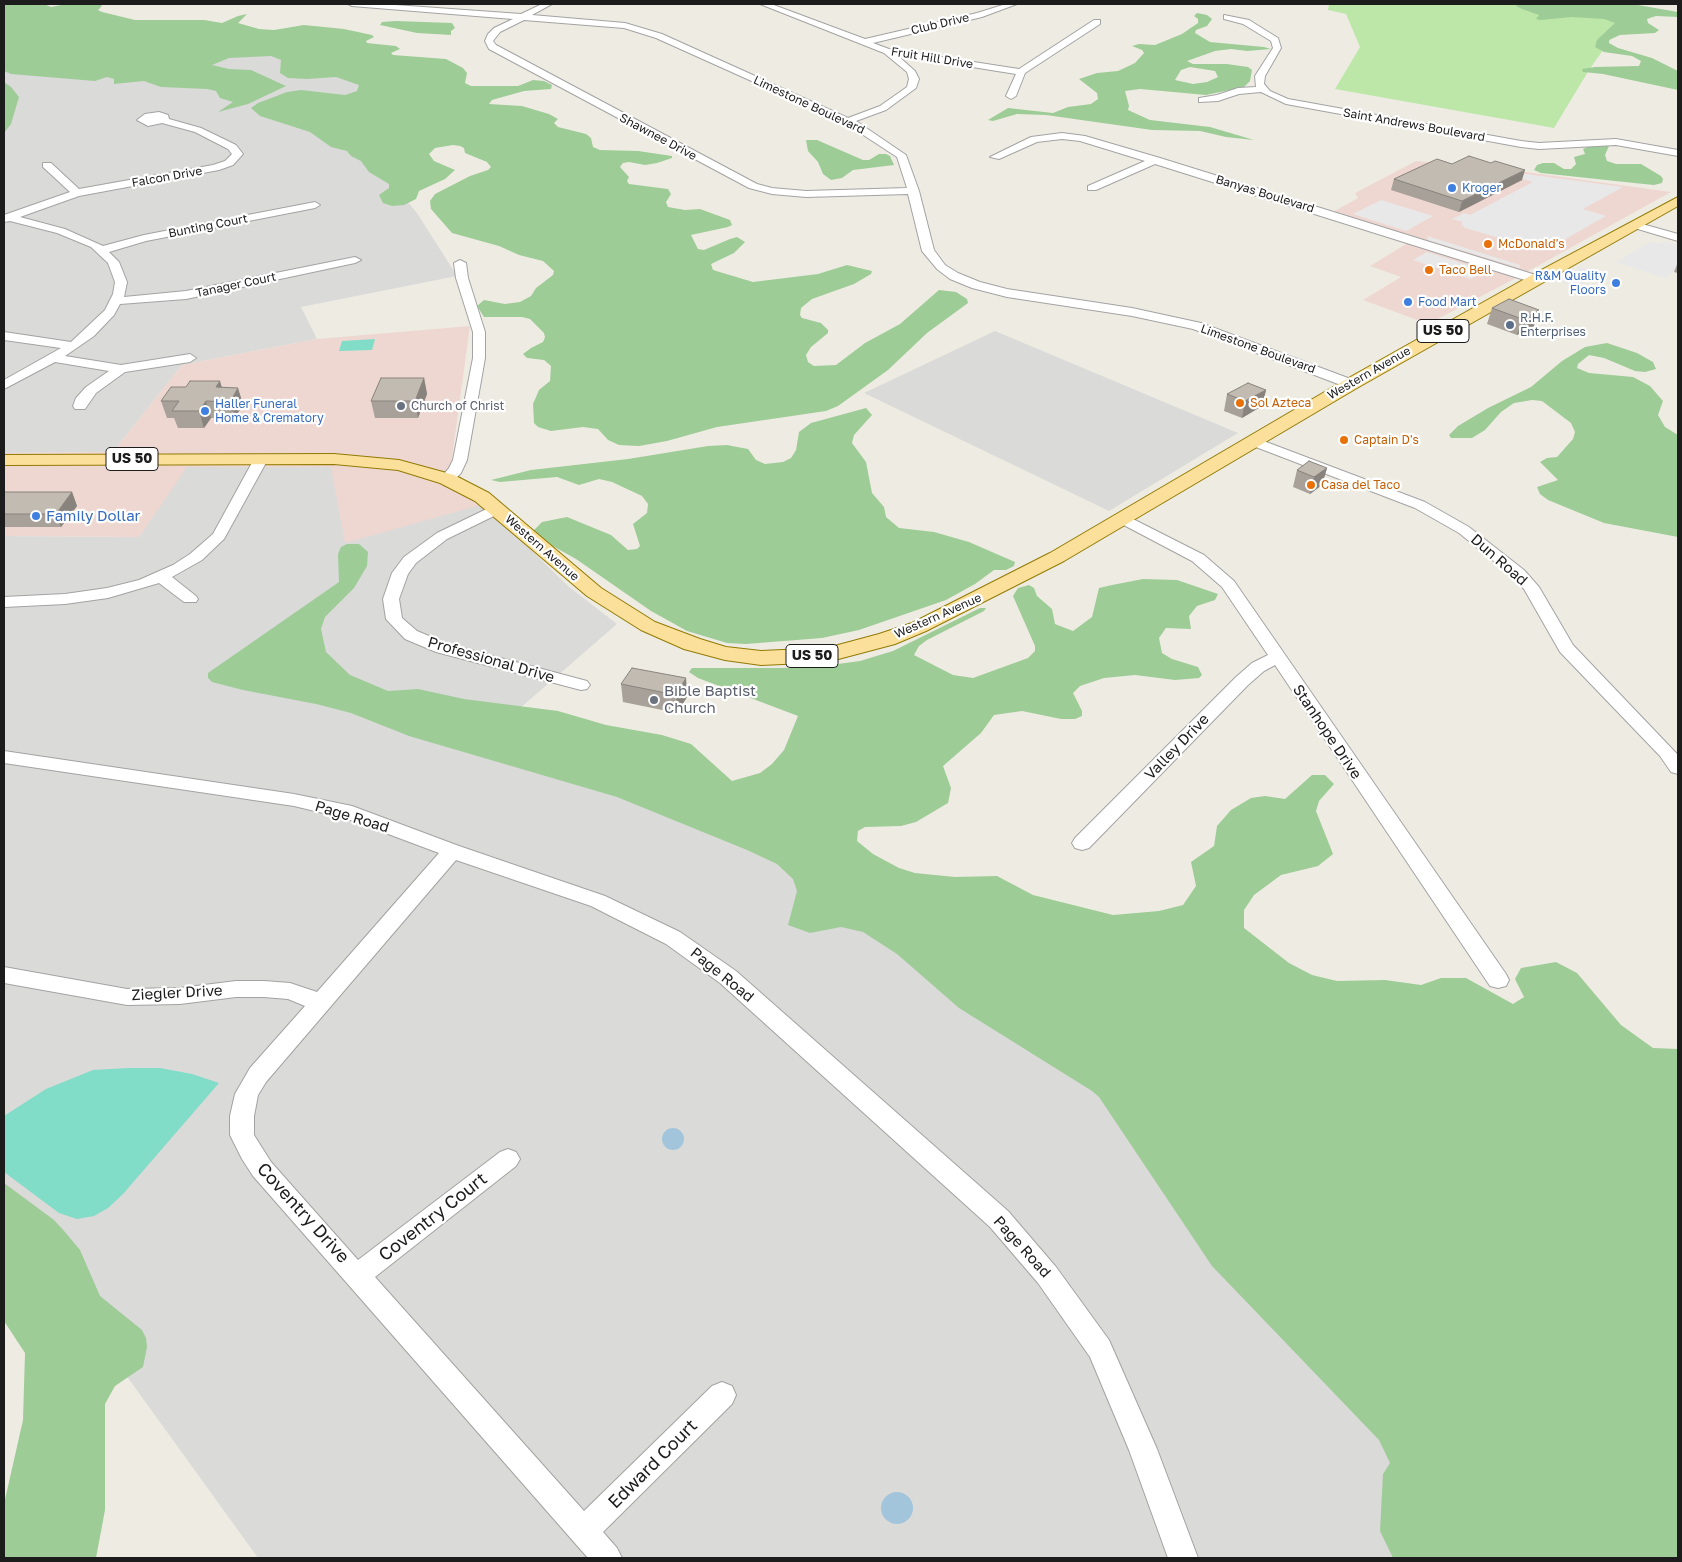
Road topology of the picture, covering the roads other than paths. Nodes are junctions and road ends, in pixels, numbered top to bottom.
1 (352, 4) edge
2 (548, 4) edge
3 (764, 4) edge
4 (1013, 4) edge
5 (400, 5) edge
6 (523, 17) junction
7 (1227, 17) dead end
8 (1098, 22) dead end
9 (865, 42) junction
10 (887, 51) junction
11 (1021, 72) junction
12 (1261, 89) junction
13 (1011, 96) dead end
14 (1202, 100) dead end
15 (162, 120) dead end
16 (848, 121) junction
17 (1678, 153) edge
18 (995, 157) dead end
19 (1156, 160) junction
20 (47, 166) dead end
21 (1092, 188) dead end
22 (914, 192) junction
23 (77, 193) junction
24 (1678, 201) edge
25 (315, 205) dead end
26 (6, 217) edge
27 (1635, 225) junction
28 (1678, 238) edge
29 (102, 250) junction
30 (356, 260) dead end
31 (460, 263) dead end
32 (1535, 279) junction
33 (116, 301) junction
34 (4, 336) edge
35 (74, 346) junction
36 (53, 358) junction
37 (190, 358) dead end
38 (121, 369) junction
39 (1351, 384) junction
40 (4, 385) edge
41 (80, 406) dead end
42 (1253, 441) junction
43 (261, 459) junction
44 (4, 460) edge
45 (447, 479) junction
46 (497, 509) junction
47 (1122, 519) junction
48 (162, 577) junction
49 (190, 599) dead end
50 (4, 602) edge
51 (1277, 657) junction
52 (581, 684) dead end
53 (4, 756) edge
54 (1678, 768) edge
55 (1082, 844) dead end
56 (452, 851) junction
57 (4, 975) edge
58 (1498, 980) dead end
59 (319, 1002) junction
60 (508, 1159) dead end
61 (358, 1275) junction
62 (722, 1395) dead end
63 (584, 1532) junction
64 (606, 1558) edge
65 (1183, 1558) edge

1 - 5 street, Limestone Boulevard
2 - 6 street, Shawnee Drive
3 - 9 street, Fruit Hill Drive
4 - 9 street, Club Drive
5 - 6 street, Limestone Boulevard
6 - 16 street, Limestone Boulevard
6 - 22 street, Shawnee Drive
7 - 12 street
8 - 11 street
9 - 10 street, Fruit Hill Drive
10 - 11 street, Fruit Hill Drive
10 - 16 street
11 - 13 street
12 - 14 street
12 - 17 street, Saint Andrews Boulevard
15 - 23 street, Falcon Drive
16 - 22 street, Limestone Boulevard
18 - 19 street, Banyas Boulevard
19 - 21 street
19 - 32 street, Banyas Boulevard
20 - 23 street
22 - 39 street, Limestone Boulevard
23 - 26 street, Falcon Drive
24 - 27 main road, Western Avenue / US 50
25 - 29 street, Bunting Court
26 - 29 street
27 - 28 street
27 - 32 main road, Western Avenue / US 50
29 - 33 street
30 - 33 street, Tanager Court
31 - 45 street
32 - 39 main road, Western Avenue / US 50
33 - 35 street
34 - 35 street
35 - 36 street
36 - 38 street
36 - 40 street
37 - 38 street
38 - 41 street
39 - 42 main road, Western Avenue / US 50
42 - 47 main road, Western Avenue / US 50
42 - 54 street, Dun Road
43 - 44 main road, Western Avenue / US 50
43 - 45 main road, Western Avenue / US 50
43 - 48 street
45 - 46 main road, Western Avenue / US 50
46 - 47 main road, Western Avenue / US 50
46 - 52 street, Professional Drive
47 - 51 street, Stanhope Drive
48 - 49 street
48 - 50 street
51 - 55 street, Valley Drive
51 - 58 street, Stanhope Drive
53 - 56 street, Page Road
56 - 59 street, Coventry Drive
56 - 65 street, Page Road
57 - 59 street, Ziegler Drive
59 - 61 street, Coventry Drive
60 - 61 street, Coventry Court
61 - 63 street, Coventry Drive
62 - 63 street, Edward Court
63 - 64 street, Coventry Drive

